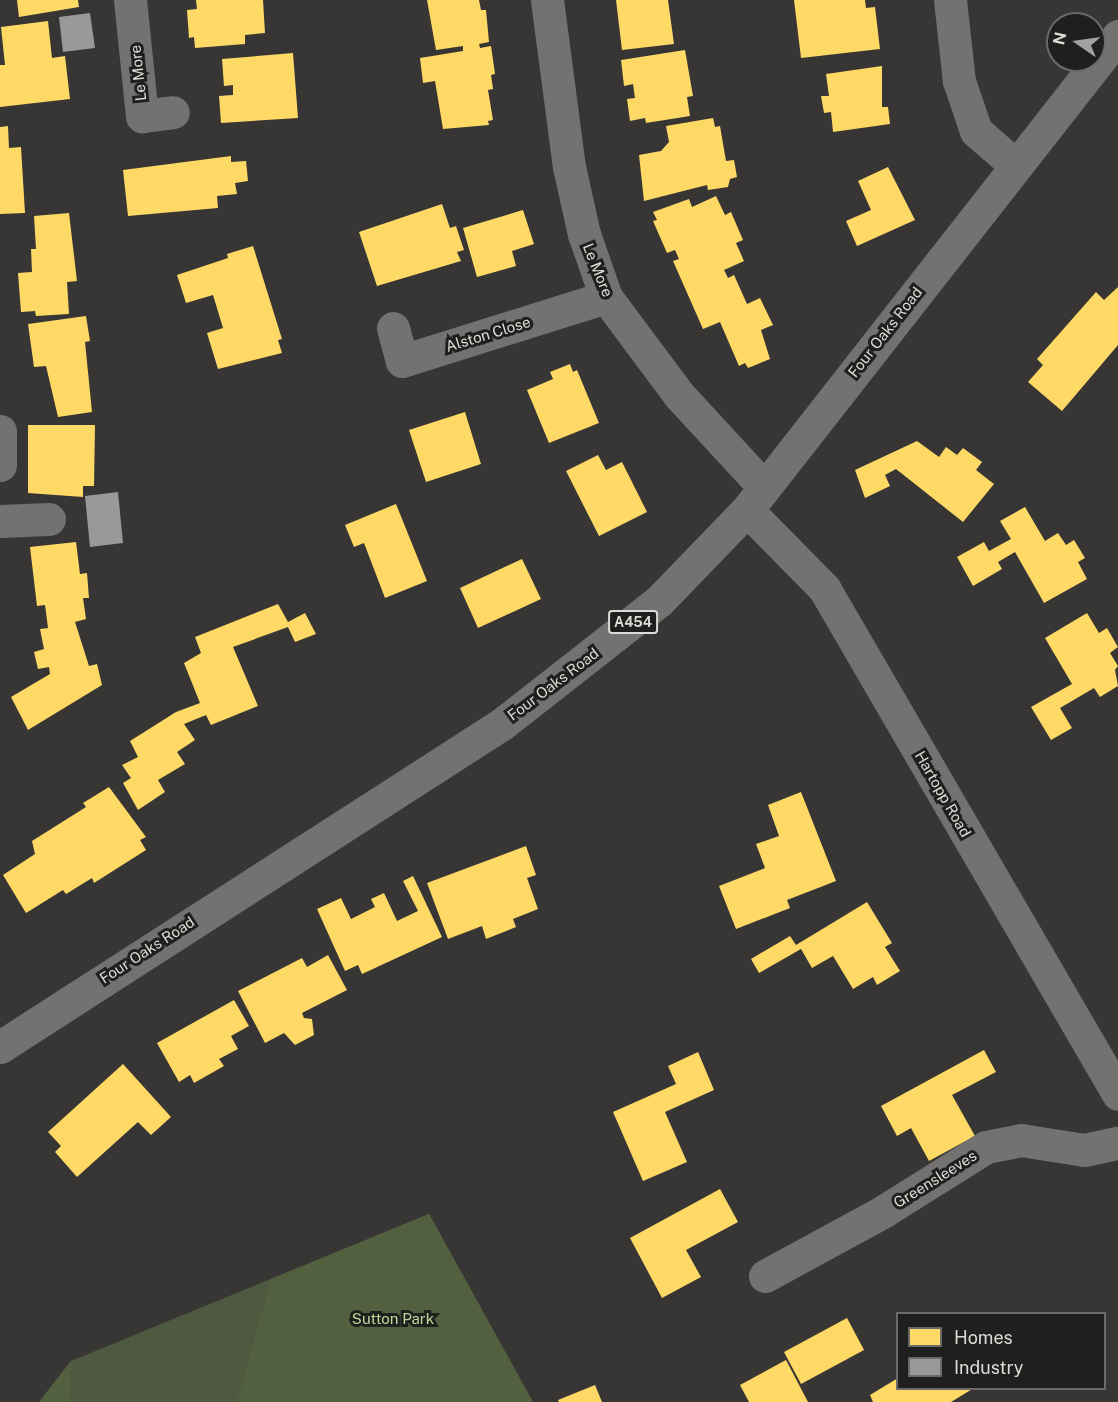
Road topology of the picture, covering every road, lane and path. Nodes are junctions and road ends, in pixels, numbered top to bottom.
1 (130, 0) edge
2 (547, 0) edge
3 (951, 0) edge
4 (1118, 36) edge
5 (173, 112) dead end
6 (1014, 164) junction
7 (606, 297) junction
8 (393, 328) dead end
9 (0, 431) edge
10 (0, 465) edge
11 (756, 498) junction
12 (49, 519) dead end
13 (0, 521) edge
14 (0, 1047) edge
15 (1118, 1094) edge
16 (1118, 1143) edge
17 (765, 1276) dead end

1 - 5 street, Le More
2 - 7 street, Le More
3 - 6 street
4 - 6 main road, Four Oaks Road / A454
6 - 11 main road, Four Oaks Road / A454
7 - 8 street, Alston Close
7 - 11 street, Le More
9 - 10 street
11 - 14 main road, Four Oaks Road / A454
11 - 15 street, Hartopp Road
12 - 13 street
16 - 17 street, Greensleeves

